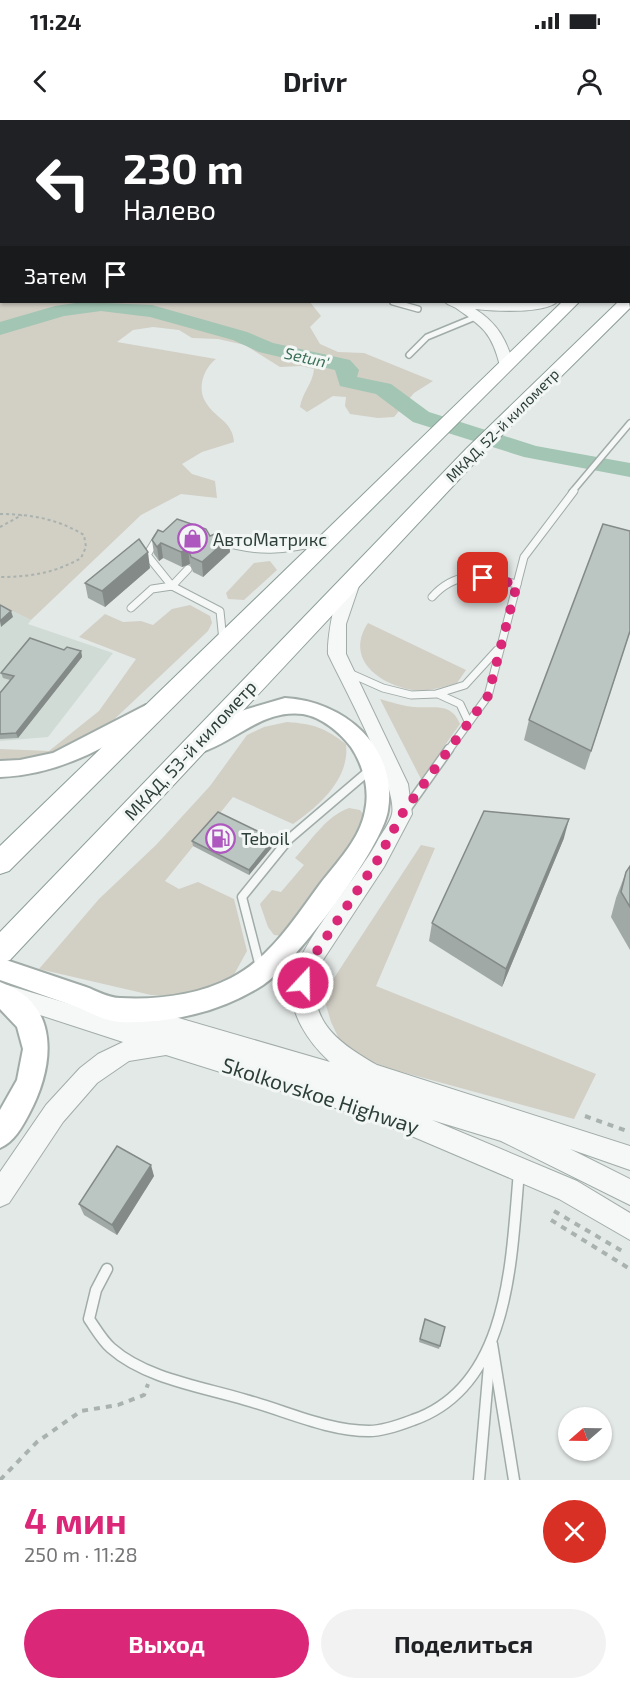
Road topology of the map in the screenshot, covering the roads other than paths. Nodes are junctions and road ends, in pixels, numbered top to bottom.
1 (397, 303) edge
2 (452, 303) edge
3 (458, 303) edge
4 (545, 303) edge
5 (570, 303) edge
6 (626, 303) edge
7 (418, 309) dead end
8 (478, 316) junction
9 (409, 355) dead end
10 (507, 366) junction
11 (630, 423) edge
12 (165, 532) edge
13 (337, 534) junction
14 (208, 536) edge
15 (380, 551) joint
16 (188, 569) dead end
17 (354, 577) junction
18 (517, 584) junction
19 (172, 586) junction
20 (432, 597) dead end
21 (132, 608) dead end
22 (223, 642) junction
23 (498, 649) junction
24 (345, 671) junction
25 (436, 694) junction
26 (153, 709) junction
27 (468, 721) junction
28 (187, 752) junction
29 (372, 768) junction
30 (0, 769) edge
31 (402, 814) junction
32 (0, 863) edge
33 (0, 951) edge
34 (0, 969) edge
35 (261, 972) junction
36 (0, 993) edge
37 (118, 1011) junction
38 (168, 1046) junction
39 (325, 1073) junction
40 (371, 1074) junction
41 (375, 1109) junction
42 (0, 1134) edge
43 (630, 1158) edge
44 (520, 1168) junction
45 (630, 1193) edge
46 (0, 1194) edge
47 (626, 1239) edge
48 (107, 1269) dead end
49 (492, 1344) junction
50 (479, 1480) edge
51 (514, 1480) edge

1 - 7 lane
2 - 8 street
3 - 4 street
5 - 10 highway
6 - 15 highway, МКАД, 52-й километр
8 - 9 lane
8 - 10 street
10 - 13 highway
11 - 18 lane
12 - 19 lane
13 - 14 lane
13 - 22 highway
15 - 17 highway, МКАД, 53-й километр
16 - 19 lane
17 - 24 street
17 - 28 highway, МКАД, 53-й километр
18 - 20 lane
18 - 23 lane
19 - 21 lane
19 - 22 lane
22 - 26 highway
23 - 25 lane
23 - 27 lane
24 - 25 lane
24 - 31 street
25 - 27 lane
26 - 30 main road
26 - 32 highway
27 - 31 lane
28 - 29 main road
28 - 33 highway, МКАД, 53-й километр
29 - 35 main road
29 - 35 lane
31 - 40 street
34 - 37 main road, Skolkovskoe Highway
35 - 37 main road
36 - 38 street, Skolkovskoe Highway
36 - 42 main road
37 - 39 street, Skolkovskoe Highway
38 - 41 street, Skolkovskoe Highway
38 - 46 street
39 - 40 street, Skolkovskoe Highway
39 - 45 street
40 - 43 street, Skolkovskoe Highway
41 - 44 street, Skolkovskoe Highway
41 - 45 street
44 - 47 street, Skolkovskoe Highway
44 - 49 lane
48 - 49 lane
49 - 50 lane
49 - 51 lane

